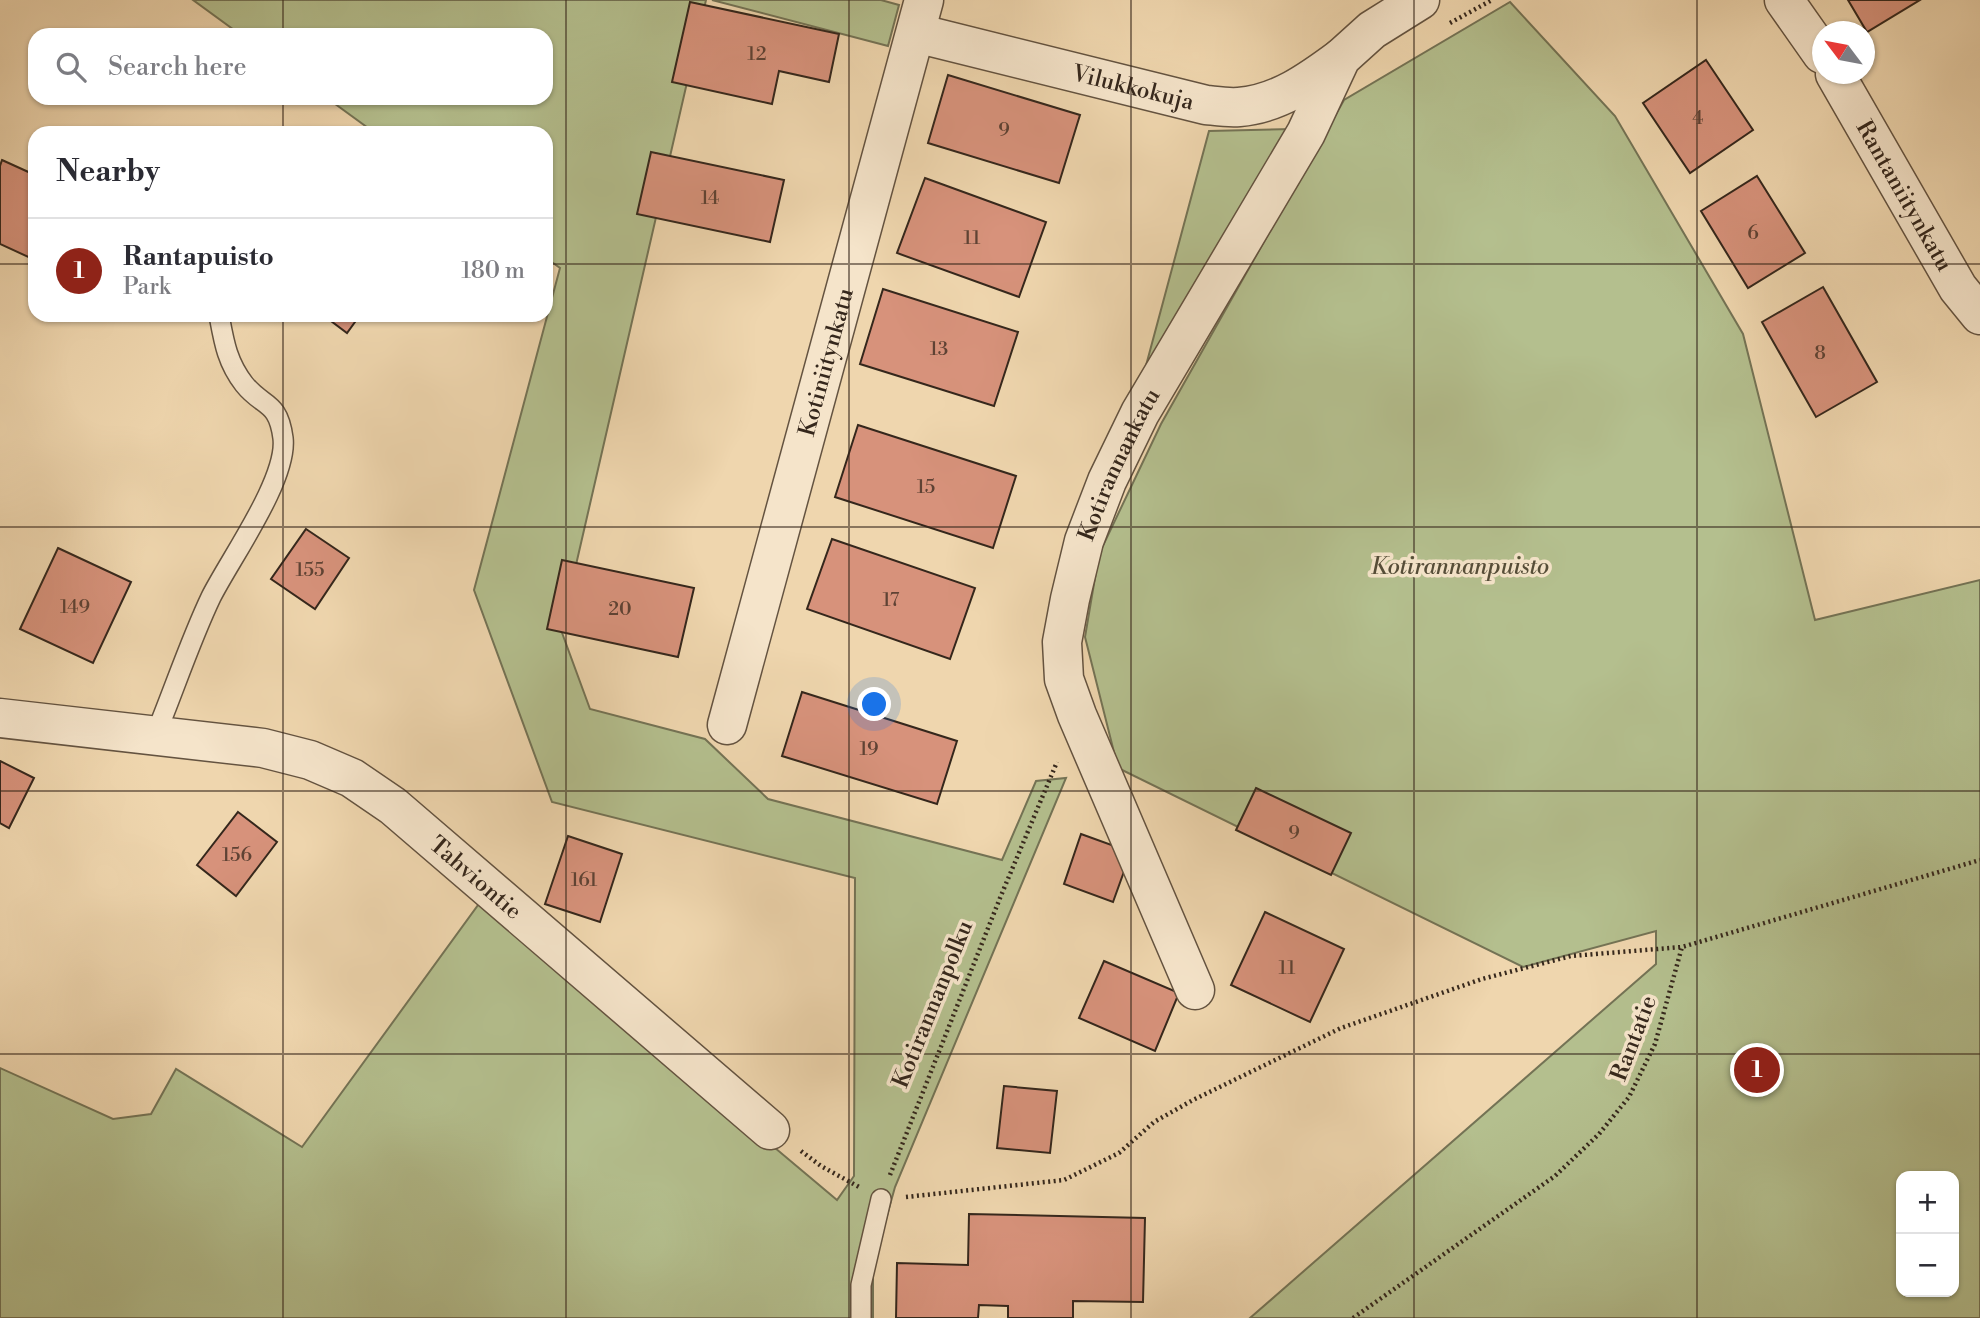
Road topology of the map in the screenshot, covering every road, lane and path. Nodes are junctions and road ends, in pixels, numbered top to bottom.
1 (1420, 0) edge
2 (1784, 0) edge
3 (920, 16) edge
4 (1812, 40) edge
5 (1340, 58) junction
6 (1841, 84) edge
7 (1980, 315) edge
8 (220, 322) edge
9 (1077, 715) junction
10 (0, 718) edge
11 (727, 725) dead end
12 (155, 736) junction
13 (1980, 860) edge
14 (1682, 947) junction
15 (1195, 990) dead end
16 (770, 1130) joint
17 (881, 1199) junction
18 (861, 1318) edge
19 (1353, 1318) edge

1 - 5 street, Kotirannankatu
2 - 4 street
3 - 5 street, Vilukkokuja
3 - 11 street, Kotiniitynkatu
5 - 9 street, Kotirannankatu
6 - 7 street, Rantaniitynkatu
8 - 12 lane
9 - 15 street, Kotirannankatu
9 - 17 path, Kotirannanpolku
10 - 12 street, Tahviontie
12 - 16 street, Tahviontie
13 - 14 path
14 - 17 path
14 - 19 path, Rantatie
16 - 17 path
17 - 18 lane

